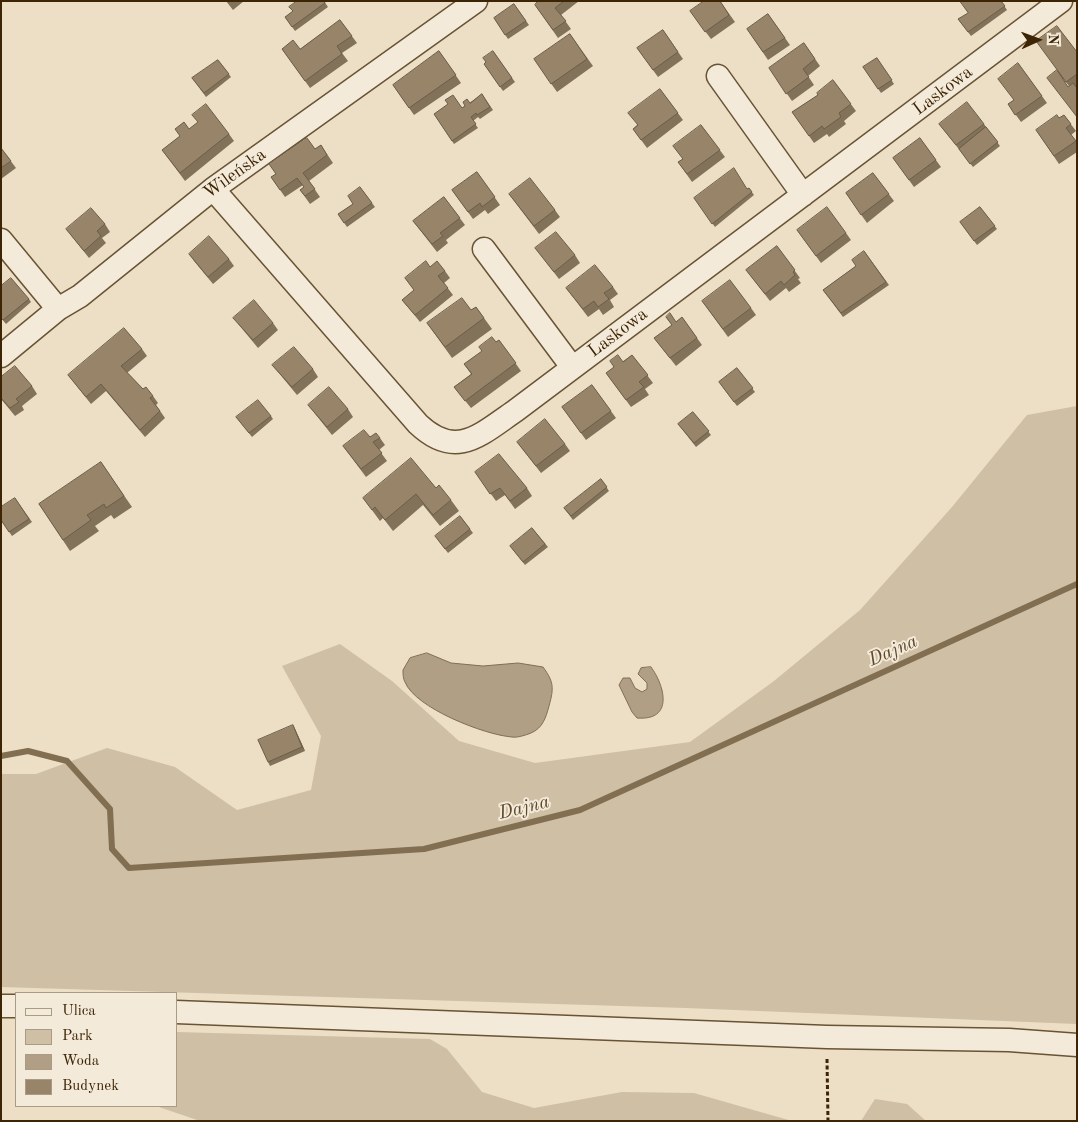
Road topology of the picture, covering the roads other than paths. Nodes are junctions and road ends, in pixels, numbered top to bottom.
1 (476, 1) edge
2 (1057, 2) edge
3 (718, 76) dead end
4 (213, 189) junction
5 (802, 195) junction
6 (1, 240) edge
7 (484, 249) dead end
8 (58, 309) junction
9 (1, 356) edge
10 (572, 367) junction
11 (1, 1006) edge
12 (15, 1006) edge
13 (178, 1012) edge
14 (1077, 1045) edge

1 - 4 street, Wileńska
2 - 5 street, Laskowa
3 - 5 street
4 - 8 street, Wileńska
4 - 10 street, Laskowa
5 - 10 street, Laskowa
6 - 8 street
7 - 10 street
8 - 9 street, Wileńska
11 - 12 street
13 - 14 street

